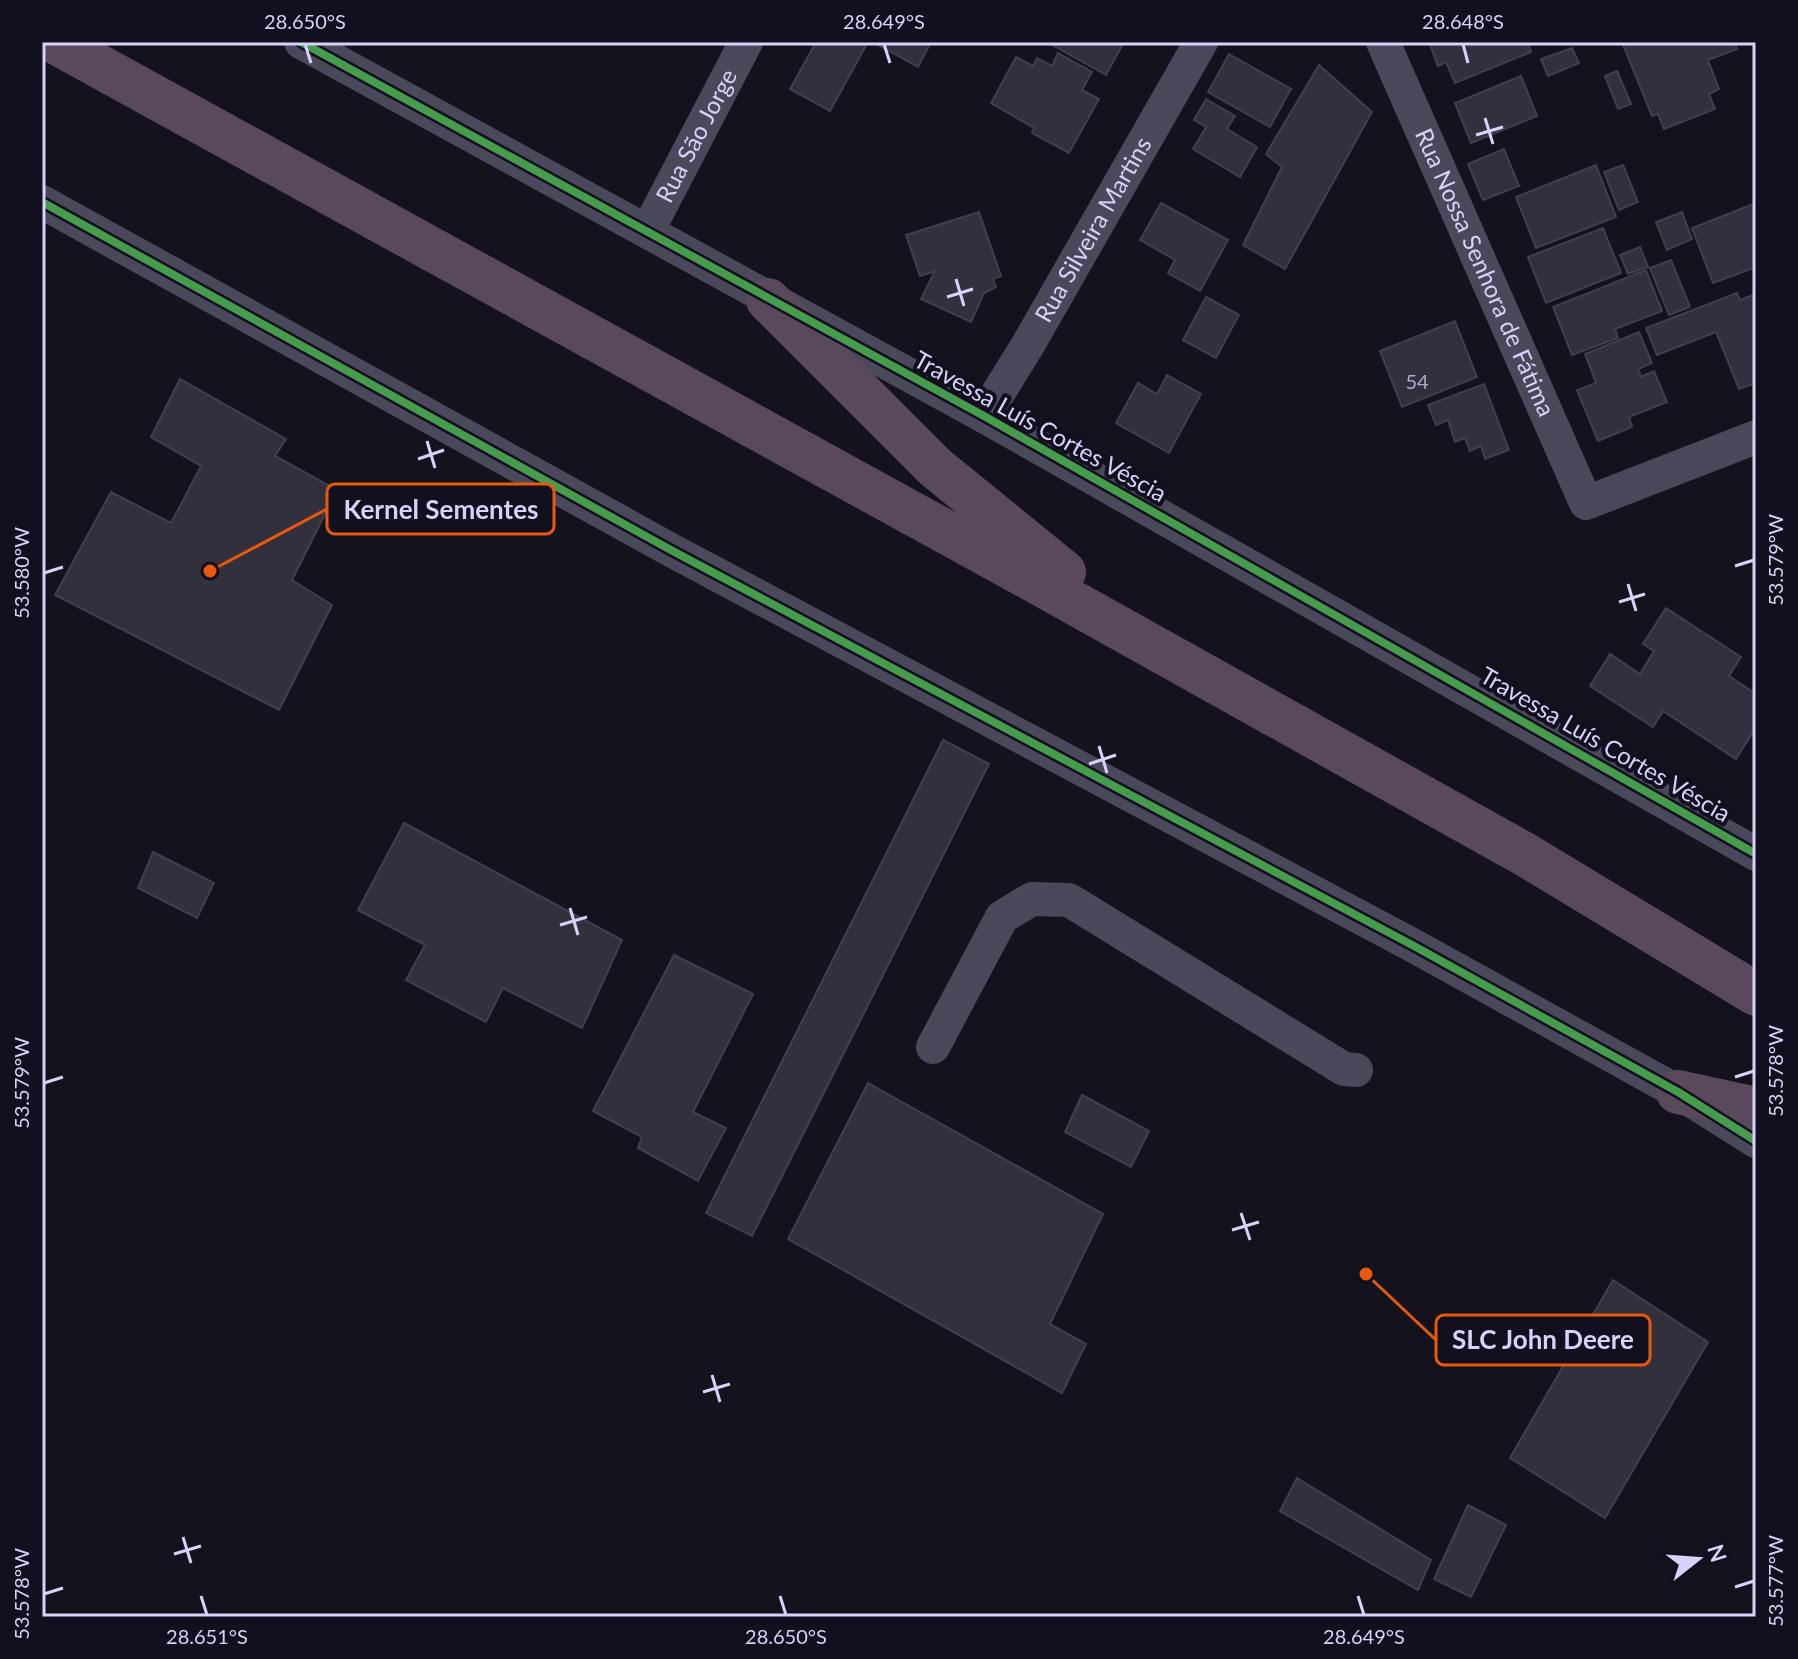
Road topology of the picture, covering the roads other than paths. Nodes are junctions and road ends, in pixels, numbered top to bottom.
1 (55, 42) edge
2 (301, 42) edge
3 (746, 42) edge
4 (1201, 42) edge
5 (1383, 42) edge
6 (42, 202) edge
7 (648, 230) junction
8 (768, 300) junction
9 (984, 416) junction
10 (1756, 437) edge
11 (1180, 661) junction
12 (1756, 854) edge
13 (1526, 855) junction
14 (1756, 957) edge
15 (1756, 994) edge
16 (933, 1047) dead end
17 (1356, 1070) dead end
18 (1678, 1092) junction
19 (1756, 1109) edge
20 (1756, 1141) edge

1 - 11 highway
2 - 7 street, Travessa Luís Cortes Véscia
3 - 7 street, Rua São Jorge
4 - 9 street, Rua Silveira Martins
5 - 10 street, Rua Nossa Senhora de Fátima
6 - 18 street
7 - 8 street, Travessa Luís Cortes Véscia
8 - 9 street, Travessa Luís Cortes Véscia
8 - 11 highway
9 - 12 street, Travessa Luís Cortes Véscia
11 - 13 highway
13 - 14 highway
13 - 15 highway
16 - 17 street
18 - 19 highway
18 - 20 street

